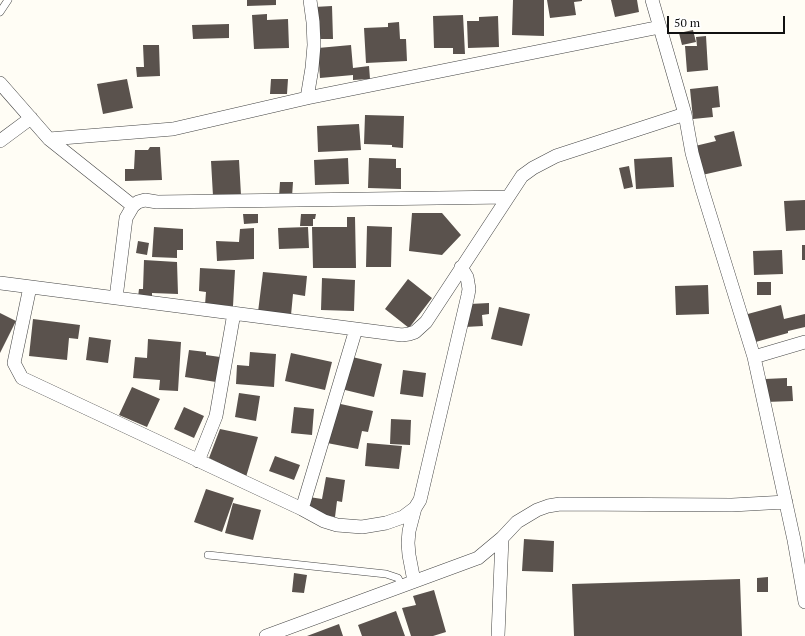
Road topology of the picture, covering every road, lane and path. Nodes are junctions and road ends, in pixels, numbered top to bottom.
1 (8, 0) edge
2 (310, 0) edge
3 (652, 0) edge
4 (0, 12) edge
5 (660, 27) junction
6 (0, 83) edge
7 (307, 98) junction
8 (685, 114) junction
9 (31, 118) junction
10 (49, 139) junction
11 (0, 141) edge
12 (508, 197) junction
13 (133, 206) junction
14 (461, 267) junction
15 (0, 283) edge
16 (30, 287) junction
17 (116, 298) junction
18 (234, 314) junction
19 (356, 329) junction
20 (805, 342) edge
21 (754, 357) junction
22 (198, 461) junction
23 (786, 502) junction
24 (415, 508) junction
25 (302, 509) junction
26 (502, 538) junction
27 (208, 555) dead end
28 (408, 583) junction
29 (805, 602) edge
30 (266, 636) edge
31 (498, 636) edge

1 - 4 lane
2 - 7 street
3 - 5 street
5 - 7 street
5 - 8 street
6 - 9 street
7 - 10 street
8 - 12 street
8 - 21 street
9 - 10 street
9 - 11 street
10 - 13 street
12 - 13 street
12 - 14 street
13 - 17 street
14 - 19 street
14 - 24 street
15 - 16 street
16 - 17 street
16 - 22 street
17 - 18 street
18 - 19 street
18 - 22 street
19 - 25 street
20 - 21 street
21 - 23 street
22 - 25 street
23 - 26 street
23 - 29 street
24 - 25 street
24 - 28 street
26 - 28 street
26 - 31 street
27 - 28 lane
28 - 30 street

